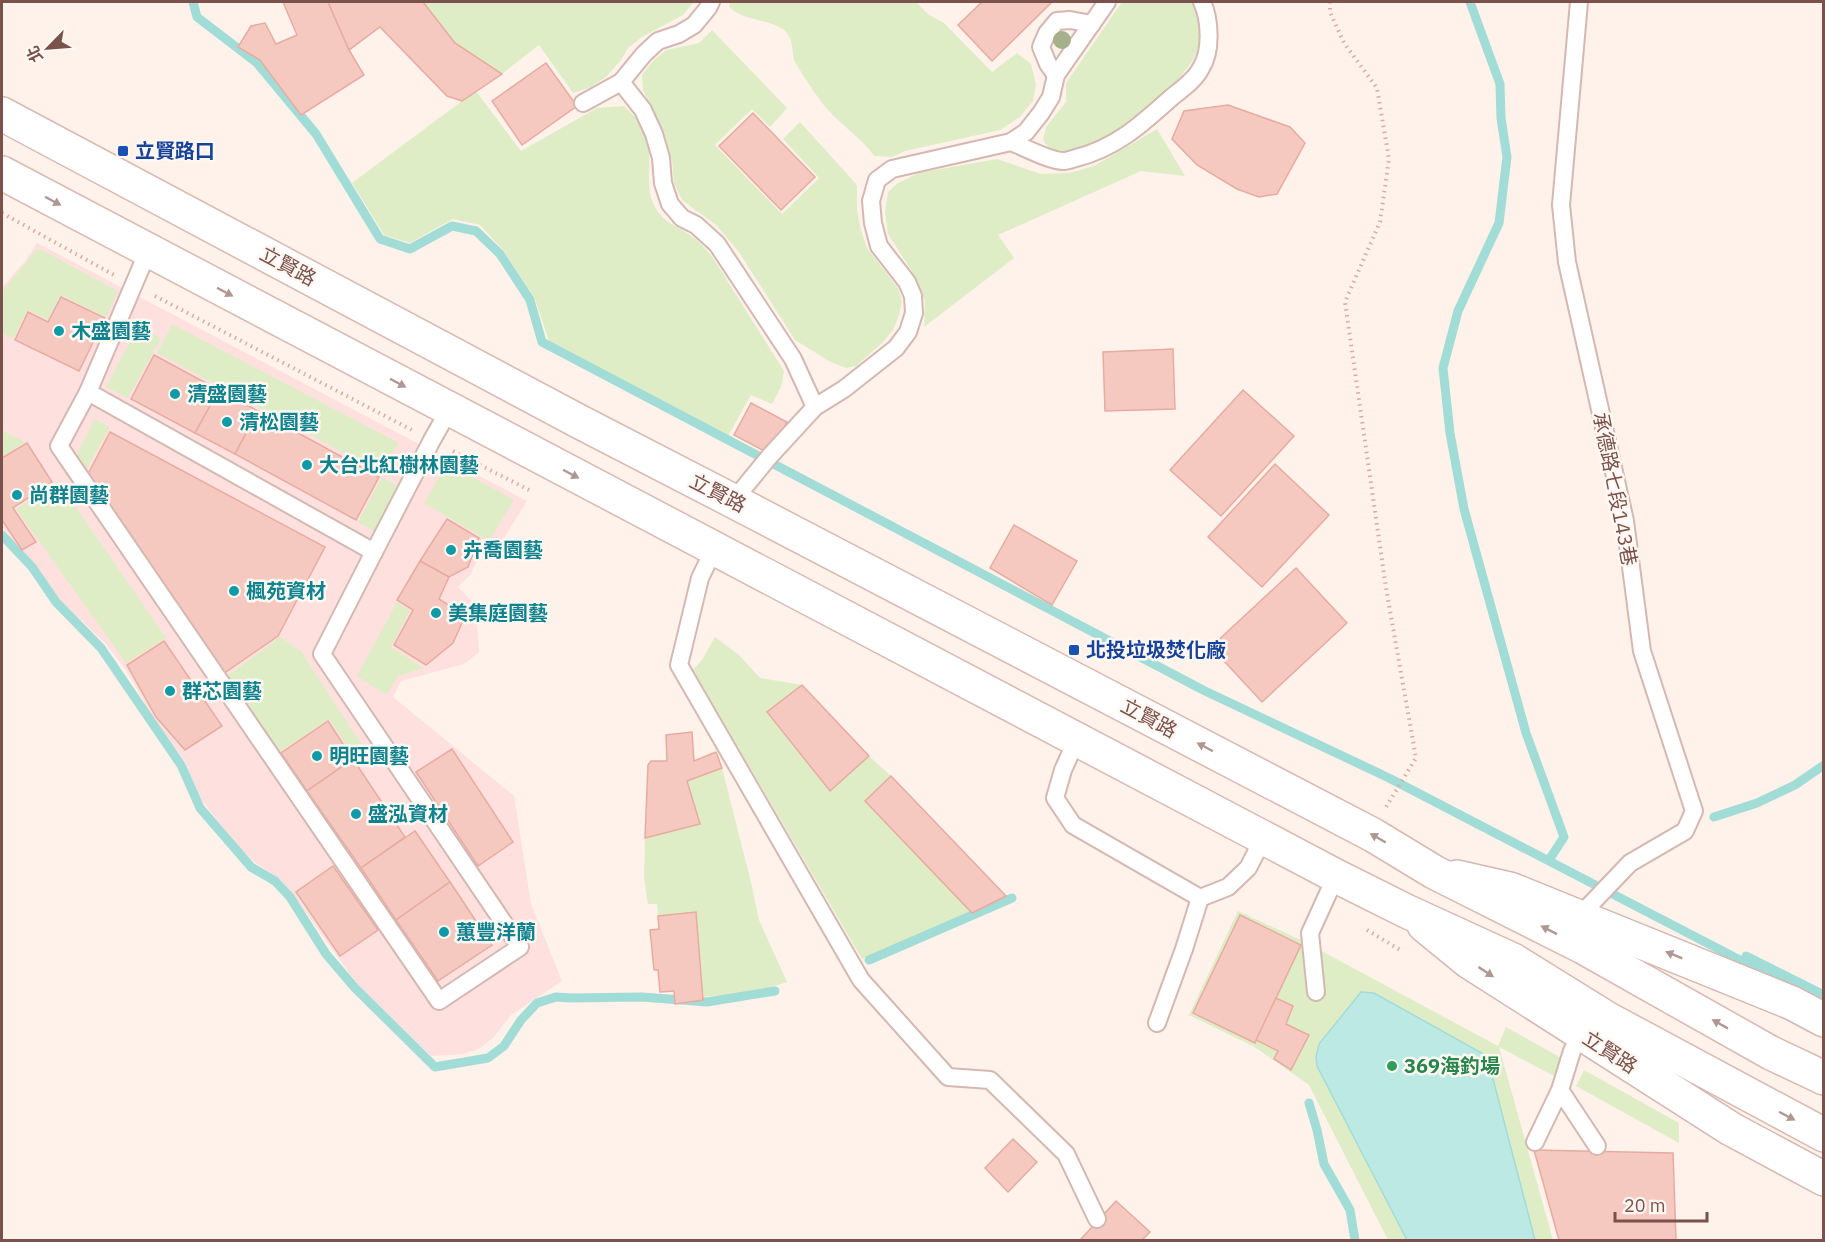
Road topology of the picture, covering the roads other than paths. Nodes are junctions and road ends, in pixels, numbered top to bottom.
1 (711, 2) edge
2 (1107, 2) edge
3 (1202, 2) edge
4 (1578, 2) edge
5 (1092, 24) junction
6 (1056, 75) junction
7 (621, 82) junction
8 (583, 103) dead end
9 (2, 114) edge
10 (1011, 142) junction
11 (2, 173) edge
12 (148, 251) junction
13 (88, 392) junction
14 (815, 407) junction
15 (449, 410) junction
16 (734, 501) junction
17 (714, 549) junction
18 (374, 552) junction
19 (1125, 706) junction
20 (1090, 746) junction
21 (1263, 837) junction
22 (1434, 872) junction
23 (1329, 890) junction
24 (1200, 898) junction
25 (1576, 915) junction
26 (1316, 993) dead end
27 (1824, 1020) edge
28 (1157, 1023) dead end
29 (1594, 1026) junction
30 (1824, 1078) edge
31 (1560, 1090) junction
32 (1748, 1108) junction
33 (1824, 1135) edge
34 (1535, 1142) dead end
35 (1597, 1146) dead end
36 (1824, 1161) edge
37 (1824, 1179) edge
38 (1097, 1219) dead end

1 - 7 lane
2 - 5 lane
3 - 10 lane
4 - 25 lane, 承德路七段143巷
5 - 6 lane
5 - 6 lane
6 - 10 lane
7 - 8 lane
7 - 14 lane
9 - 16 street, 立賢路
10 - 14 lane
11 -> 12 street, 立賢路
12 - 13 lane
12 -> 15 street, 立賢路
13 - 18 lane
13 - 18 lane
14 - 16 lane
15 -> 17 street, 立賢路
15 - 18 lane
16 - 19 street, 立賢路
17 - 20 street, 立賢路
17 - 38 lane
19 - 20 street
22 -> 19 street, 立賢路
20 - 21 street, 立賢路
20 - 24 lane
21 - 23 street, 立賢路
21 - 24 lane
22 - 25 street, 立賢路
30 -> 22 street, 立賢路
23 - 26 lane
23 -> 29 street, 立賢路
24 - 28 lane
27 -> 25 street, 立賢路
29 - 31 lane
29 - 32 street, 立賢路
29 - 37 street, 立賢路
31 - 34 lane
31 - 35 lane
32 -> 33 street
32 - 36 street

